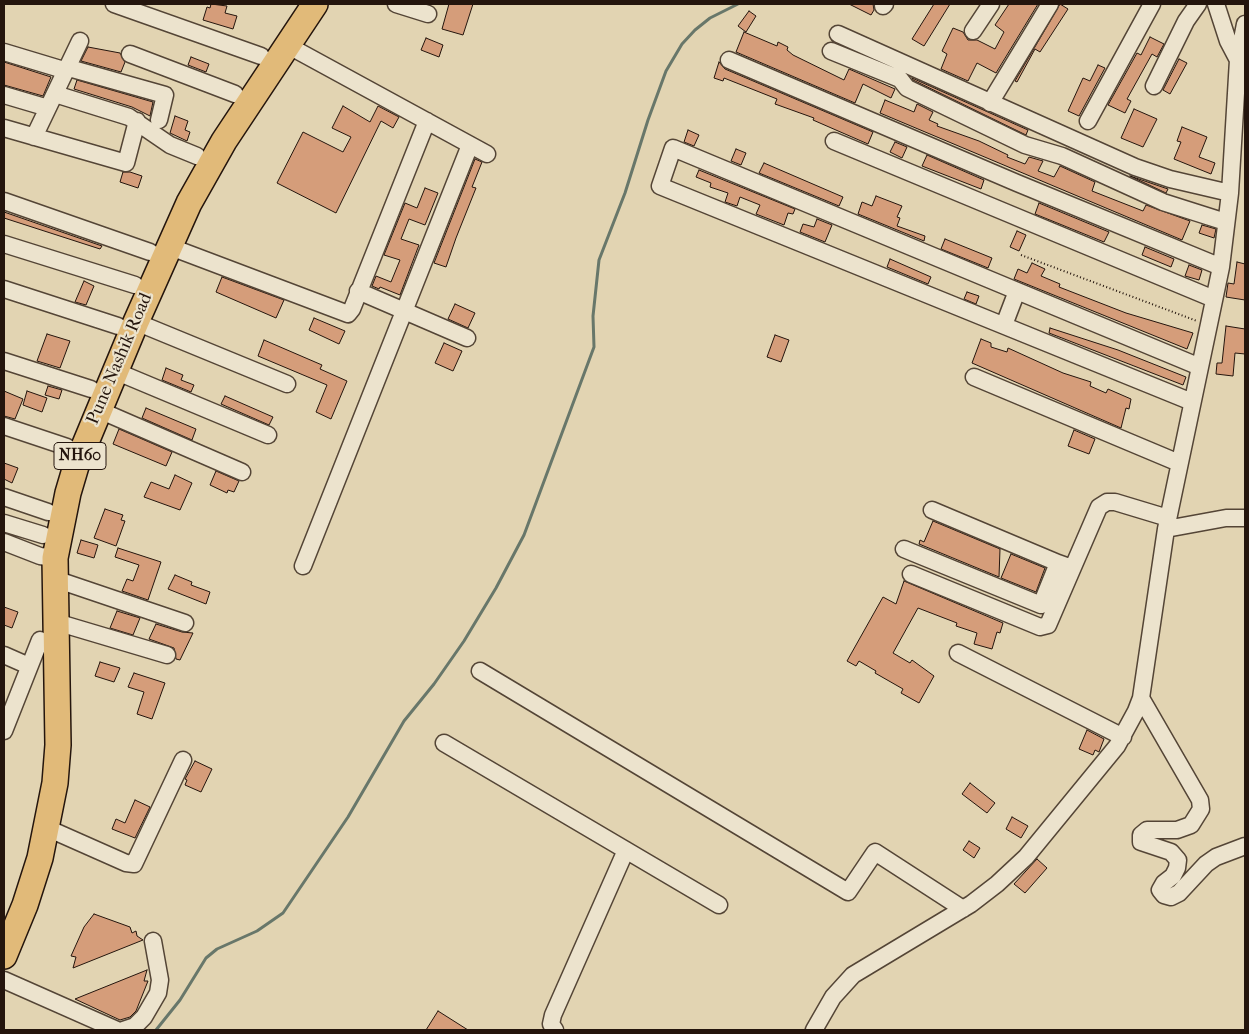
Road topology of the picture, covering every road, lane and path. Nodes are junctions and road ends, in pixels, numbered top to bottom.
1 (114, 4) edge
2 (297, 4) edge
3 (316, 4) edge
4 (396, 4) edge
5 (991, 4) edge
6 (1050, 4) edge
7 (1152, 4) edge
8 (1198, 4) edge
9 (1216, 4) edge
10 (428, 14) dead end
11 (1245, 24) edge
12 (972, 32) dead end
13 (838, 34) dead end
14 (80, 41) dead end
15 (287, 45) junction
16 (831, 51) dead end
17 (4, 52) edge
18 (130, 54) dead end
19 (261, 56) junction
20 (729, 60) dead end
21 (1238, 60) junction
22 (68, 69) junction
23 (1154, 86) dead end
24 (1240, 91) edge
25 (235, 94) junction
26 (4, 95) edge
27 (52, 101) junction
28 (990, 103) junction
29 (159, 120) dead end
30 (137, 121) junction
31 (427, 121) junction
32 (1088, 121) dead end
33 (4, 128) edge
34 (34, 137) junction
35 (834, 141) dead end
36 (470, 145) junction
37 (487, 154) dead end
38 (197, 156) junction
39 (1230, 193) junction
40 (4, 201) edge
41 (1226, 222) junction
42 (4, 244) edge
43 (159, 249) junction
44 (1021, 254) dead end
45 (1221, 267) junction
46 (135, 284) junction
47 (4, 289) edge
48 (1017, 291) junction
49 (358, 292) junction
50 (1214, 299) junction
51 (403, 311) junction
52 (127, 324) junction
53 (1004, 325) junction
54 (1209, 326) junction
55 (466, 338) dead end
56 (4, 361) edge
57 (1200, 367) junction
58 (115, 371) junction
59 (974, 377) dead end
60 (287, 384) dead end
61 (95, 399) junction
62 (1192, 402) junction
63 (4, 426) edge
64 (268, 435) dead end
65 (67, 447) junction
66 (1179, 463) junction
67 (242, 472) dead end
68 (4, 497) edge
69 (932, 510) dead end
70 (1245, 518) edge
71 (4, 523) edge
72 (1167, 524) junction
73 (4, 542) edge
74 (48, 548) junction
75 (904, 549) dead end
76 (303, 566) dead end
77 (1065, 566) junction
78 (911, 574) dead end
79 (185, 623) dead end
80 (48, 631) junction
81 (958, 652) dead end
82 (4, 655) edge
83 (167, 655) dead end
84 (29, 666) junction
85 (480, 671) dead end
86 (1141, 698) junction
87 (4, 731) edge
88 (1123, 737) junction
89 (444, 743) dead end
90 (183, 760) dead end
91 (47, 828) junction
92 (1245, 846) edge
93 (626, 850) junction
94 (719, 905) dead end
95 (963, 909) junction
96 (4, 916) edge
97 (152, 941) dead end
98 (4, 956) edge
99 (4, 980) edge
100 (116, 1030) edge
101 (123, 1030) edge
102 (554, 1030) edge
103 (814, 1030) edge

1 - 19 street
2 - 19 highway, Pune Nashik Road / NH60
3 - 15 highway, Pune Nashik Road / NH60
4 - 10 street
5 - 12 street
6 - 28 street
7 - 32 street
8 - 23 street
9 - 21 street
11 - 21 street
13 - 28 street
14 - 22 street
15 - 31 street
15 - 43 highway, Pune Nashik Road / NH60
16 - 41 street
17 - 22 street
18 - 25 street
19 - 25 highway, Pune Nashik Road / NH60
20 - 45 street
21 - 24 street
22 - 27 street
22 - 29 street
24 - 39 street
25 - 38 highway, Pune Nashik Road / NH60
26 - 27 street
27 - 30 street
27 - 34 street
28 - 39 street
30 - 34 street
30 - 38 street
31 - 36 street
31 - 49 street
33 - 34 street
35 - 50 street
36 - 37 street
36 - 51 street
38 - 43 highway, Pune Nashik Road / NH60
39 - 41 street
40 - 43 street
41 - 45 street
42 - 46 street
43 - 46 highway, Pune Nashik Road / NH60
43 - 49 street
43 - 52 highway, Pune Nashik Road / NH60
44 - 54 path
45 - 50 street
46 - 52 highway, Pune Nashik Road / NH60
47 - 52 street
48 - 53 street
48 - 53 street
48 - 57 street
49 - 51 street
50 - 54 street
51 - 55 street
51 - 76 street
52 - 58 highway, Pune Nashik Road / NH60
52 - 60 street
52 - 61 highway, Pune Nashik Road / NH60
53 - 62 street
54 - 57 street
56 - 61 street
57 - 62 street
58 - 61 highway, Pune Nashik Road / NH60
58 - 64 street
59 - 66 street
61 - 65 highway, Pune Nashik Road / NH60
61 - 67 street
61 - 74 highway, Pune Nashik Road / NH60
62 - 66 street
63 - 65 street
65 - 74 highway, Pune Nashik Road / NH60
66 - 72 street
68 - 74 street
69 - 77 street
70 - 72 street
71 - 74 street
72 - 77 street
72 - 86 street
73 - 74 street
74 - 79 street
74 - 80 highway, Pune Nashik Road / NH60
75 - 77 street
77 - 78 street
80 - 83 street
80 - 84 street
80 - 91 highway, Pune Nashik Road / NH60
80 - 96 highway, Pune Nashik Road / NH60
81 - 88 street
82 - 84 street
84 - 87 street
85 - 95 street
86 - 88 street
86 - 92 street
88 - 95 street
89 - 93 street
90 - 91 street
91 - 98 highway, Pune Nashik Road / NH60
93 - 94 street
93 - 102 street
95 - 103 street
97 - 101 street
99 - 100 street

